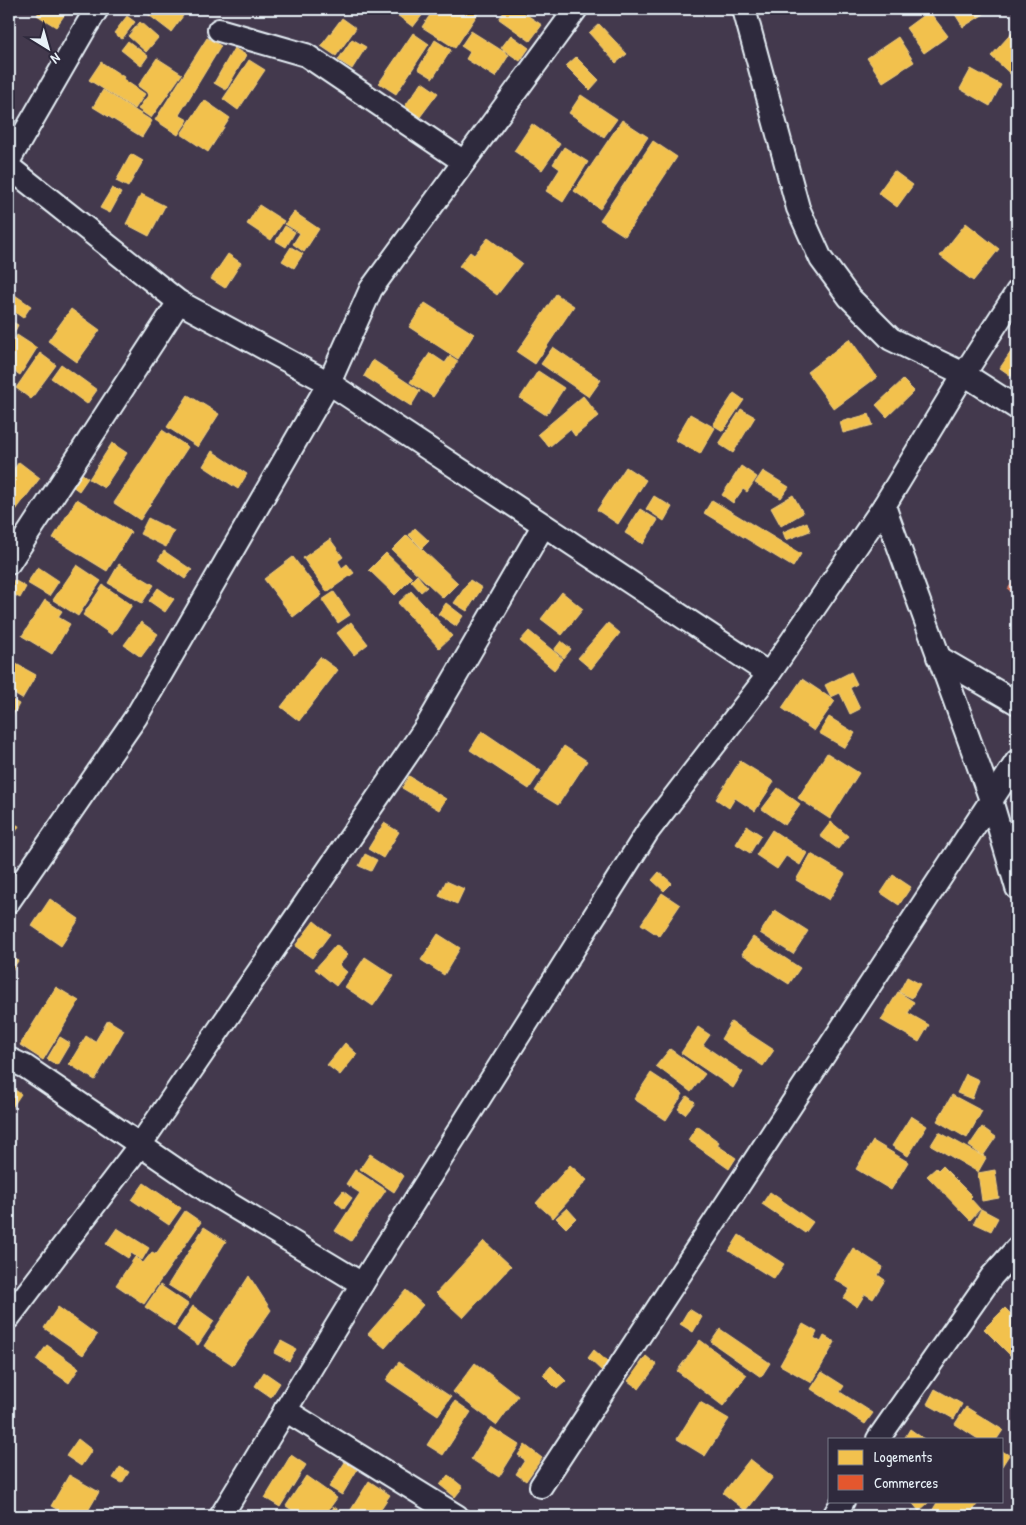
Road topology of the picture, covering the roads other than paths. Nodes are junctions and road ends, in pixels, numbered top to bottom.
1 (97, 9) edge
2 (576, 9) edge
3 (744, 9) edge
4 (219, 30) dead end
5 (9, 160) edge
6 (464, 162) junction
7 (9, 167) edge
8 (1017, 292) edge
9 (179, 302) junction
10 (964, 374) junction
11 (329, 384) junction
12 (1017, 408) edge
13 (884, 506) junction
14 (543, 526) junction
15 (9, 563) edge
16 (938, 657) junction
17 (769, 674) junction
18 (1017, 703) edge
19 (1017, 761) edge
20 (991, 800) junction
21 (1017, 888) edge
22 (9, 901) edge
23 (9, 1059) edge
24 (140, 1145) junction
25 (1017, 1248) edge
26 (362, 1284) junction
27 (9, 1317) edge
28 (285, 1410) junction
29 (879, 1438) edge
30 (541, 1486) dead end
31 (842, 1502) edge
32 (220, 1516) edge
33 (458, 1516) edge
34 (834, 1516) edge

1 - 5 street
2 - 6 street
3 - 10 street
4 - 6 street
6 - 11 street
7 - 9 street
8 - 10 street
9 - 11 street
9 - 15 street
10 - 12 street
10 - 13 street
11 - 14 street
11 - 22 street
13 - 16 street
13 - 17 street
14 - 17 street
14 - 24 street
16 - 18 street
16 - 20 street
17 - 26 street
19 - 20 street
20 - 21 street
20 - 30 street
23 - 24 street
24 - 26 street
24 - 27 street
25 - 29 street
26 - 28 street
28 - 32 street
28 - 33 street
31 - 34 street

